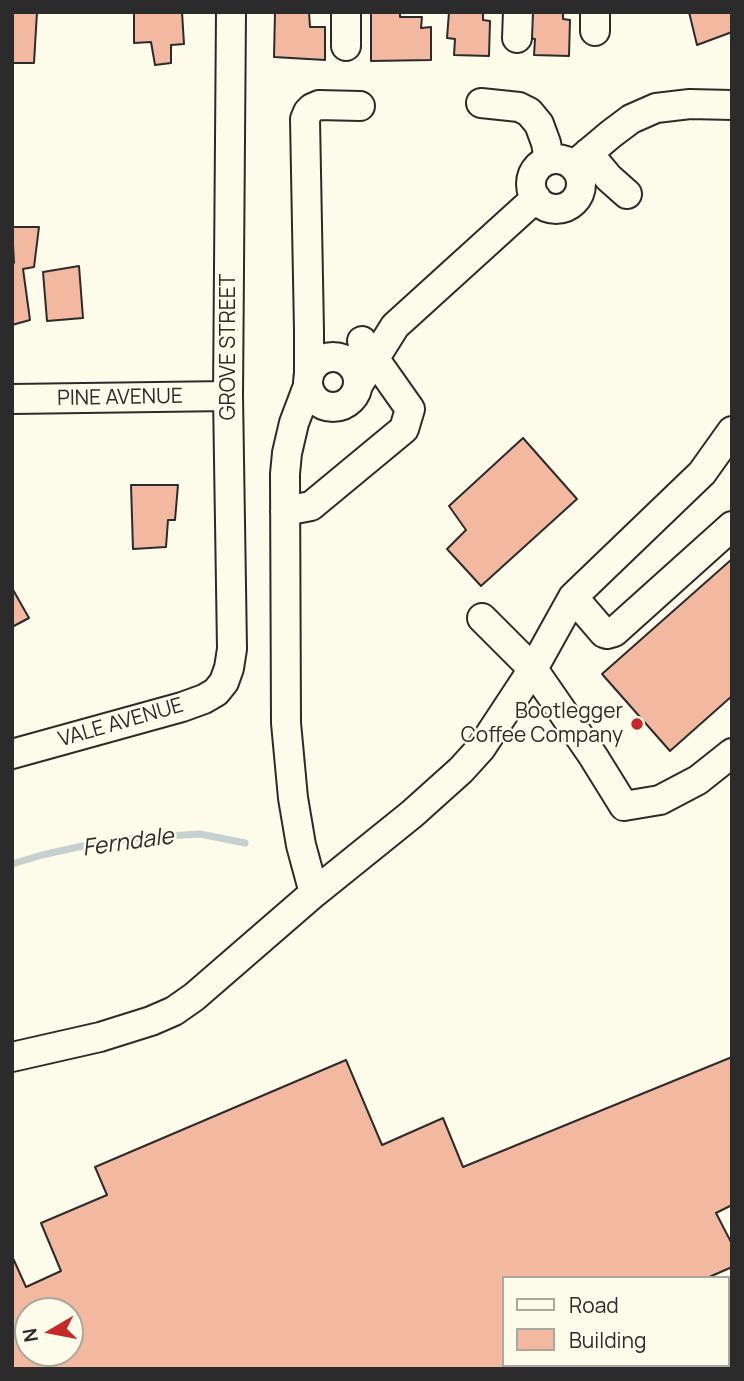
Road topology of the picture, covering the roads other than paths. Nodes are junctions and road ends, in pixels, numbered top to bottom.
1 (231, 12) edge
2 (346, 12) edge
3 (346, 46) dead end
4 (481, 103) dead end
5 (732, 104) edge
6 (360, 106) dead end
7 (570, 160) junction
8 (627, 194) dead end
9 (536, 198) junction
10 (368, 351) junction
11 (314, 373) junction
12 (358, 385) junction
13 (228, 396) junction
14 (12, 399) edge
15 (333, 408) junction
16 (294, 423) junction
17 (731, 434) edge
18 (285, 511) junction
19 (732, 526) edge
20 (573, 597) junction
21 (482, 618) dead end
22 (533, 669) junction
23 (224, 682) joint
24 (732, 753) edge
25 (12, 754) edge
26 (314, 893) junction
27 (12, 1056) edge

1 - 13 street, GROVE STREET
2 - 3 street
4 - 7 street
5 - 7 street
6 - 11 street
7 - 8 street
7 - 9 street
7 - 9 street
9 - 10 street
10 - 11 street
10 - 12 street
10 - 18 street
11 - 12 street
11 - 15 street
11 - 16 street
12 - 15 street
13 - 14 street, PINE AVENUE
13 - 23 street, GROVE STREET
15 - 16 street
16 - 18 street
17 - 20 street
18 - 26 street
19 - 20 street
20 - 22 street
21 - 22 street
22 - 24 street
22 - 26 street
23 - 25 street, VALE AVENUE
26 - 27 street

